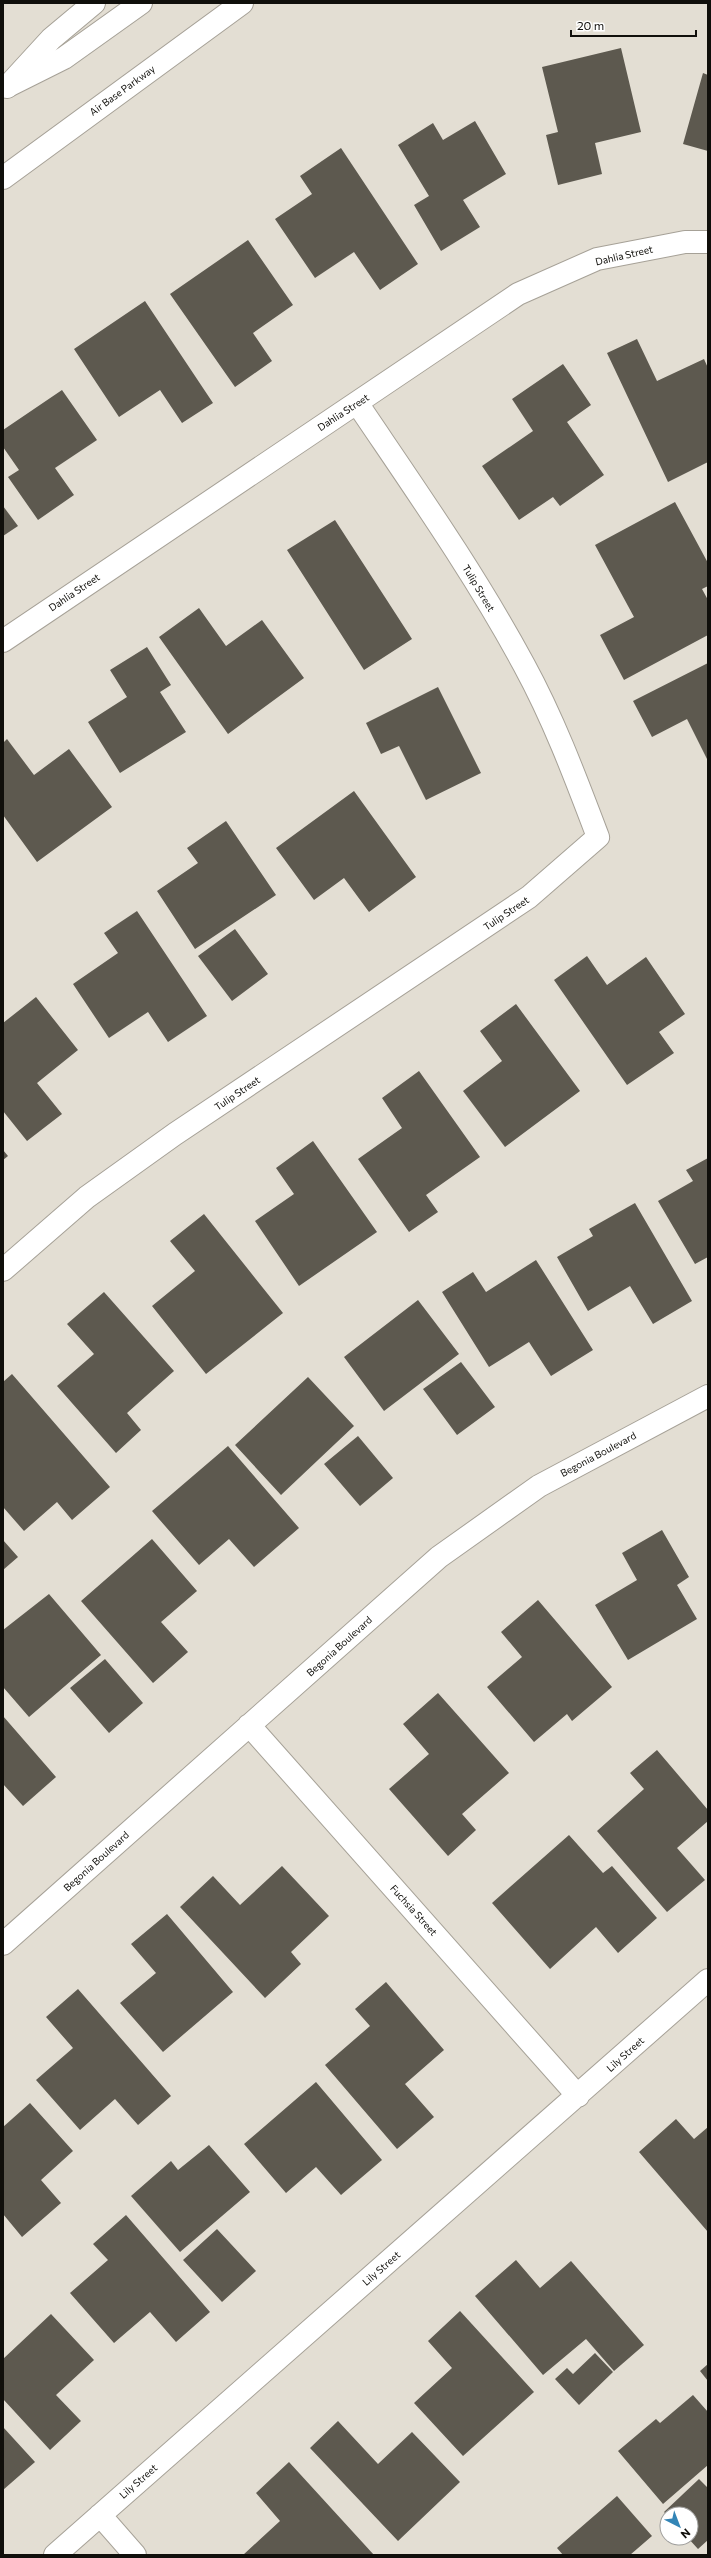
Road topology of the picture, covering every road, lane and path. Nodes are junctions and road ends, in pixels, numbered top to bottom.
1 (94, 3) edge
2 (141, 3) edge
3 (242, 3) edge
4 (5, 89) edge
5 (3, 178) edge
6 (708, 242) edge
7 (357, 403) junction
8 (3, 641) edge
9 (3, 1270) edge
10 (708, 1396) edge
11 (249, 1725) junction
12 (3, 1944) edge
13 (708, 1980) edge
14 (578, 2096) junction
15 (100, 2515) junction
16 (55, 2555) edge
17 (135, 2555) edge

1 - 4 main road
2 - 4 main road
3 - 5 main road, Air Base Parkway
6 - 7 main road, Dahlia Street
7 - 8 main road, Dahlia Street
7 - 9 main road, Tulip Street
10 - 11 main road, Begonia Boulevard
11 - 12 main road, Begonia Boulevard
11 - 14 main road, Fuchsia Street
13 - 14 main road, Lily Street
14 - 15 main road, Lily Street
15 - 16 main road, Lily Street
15 - 17 main road

